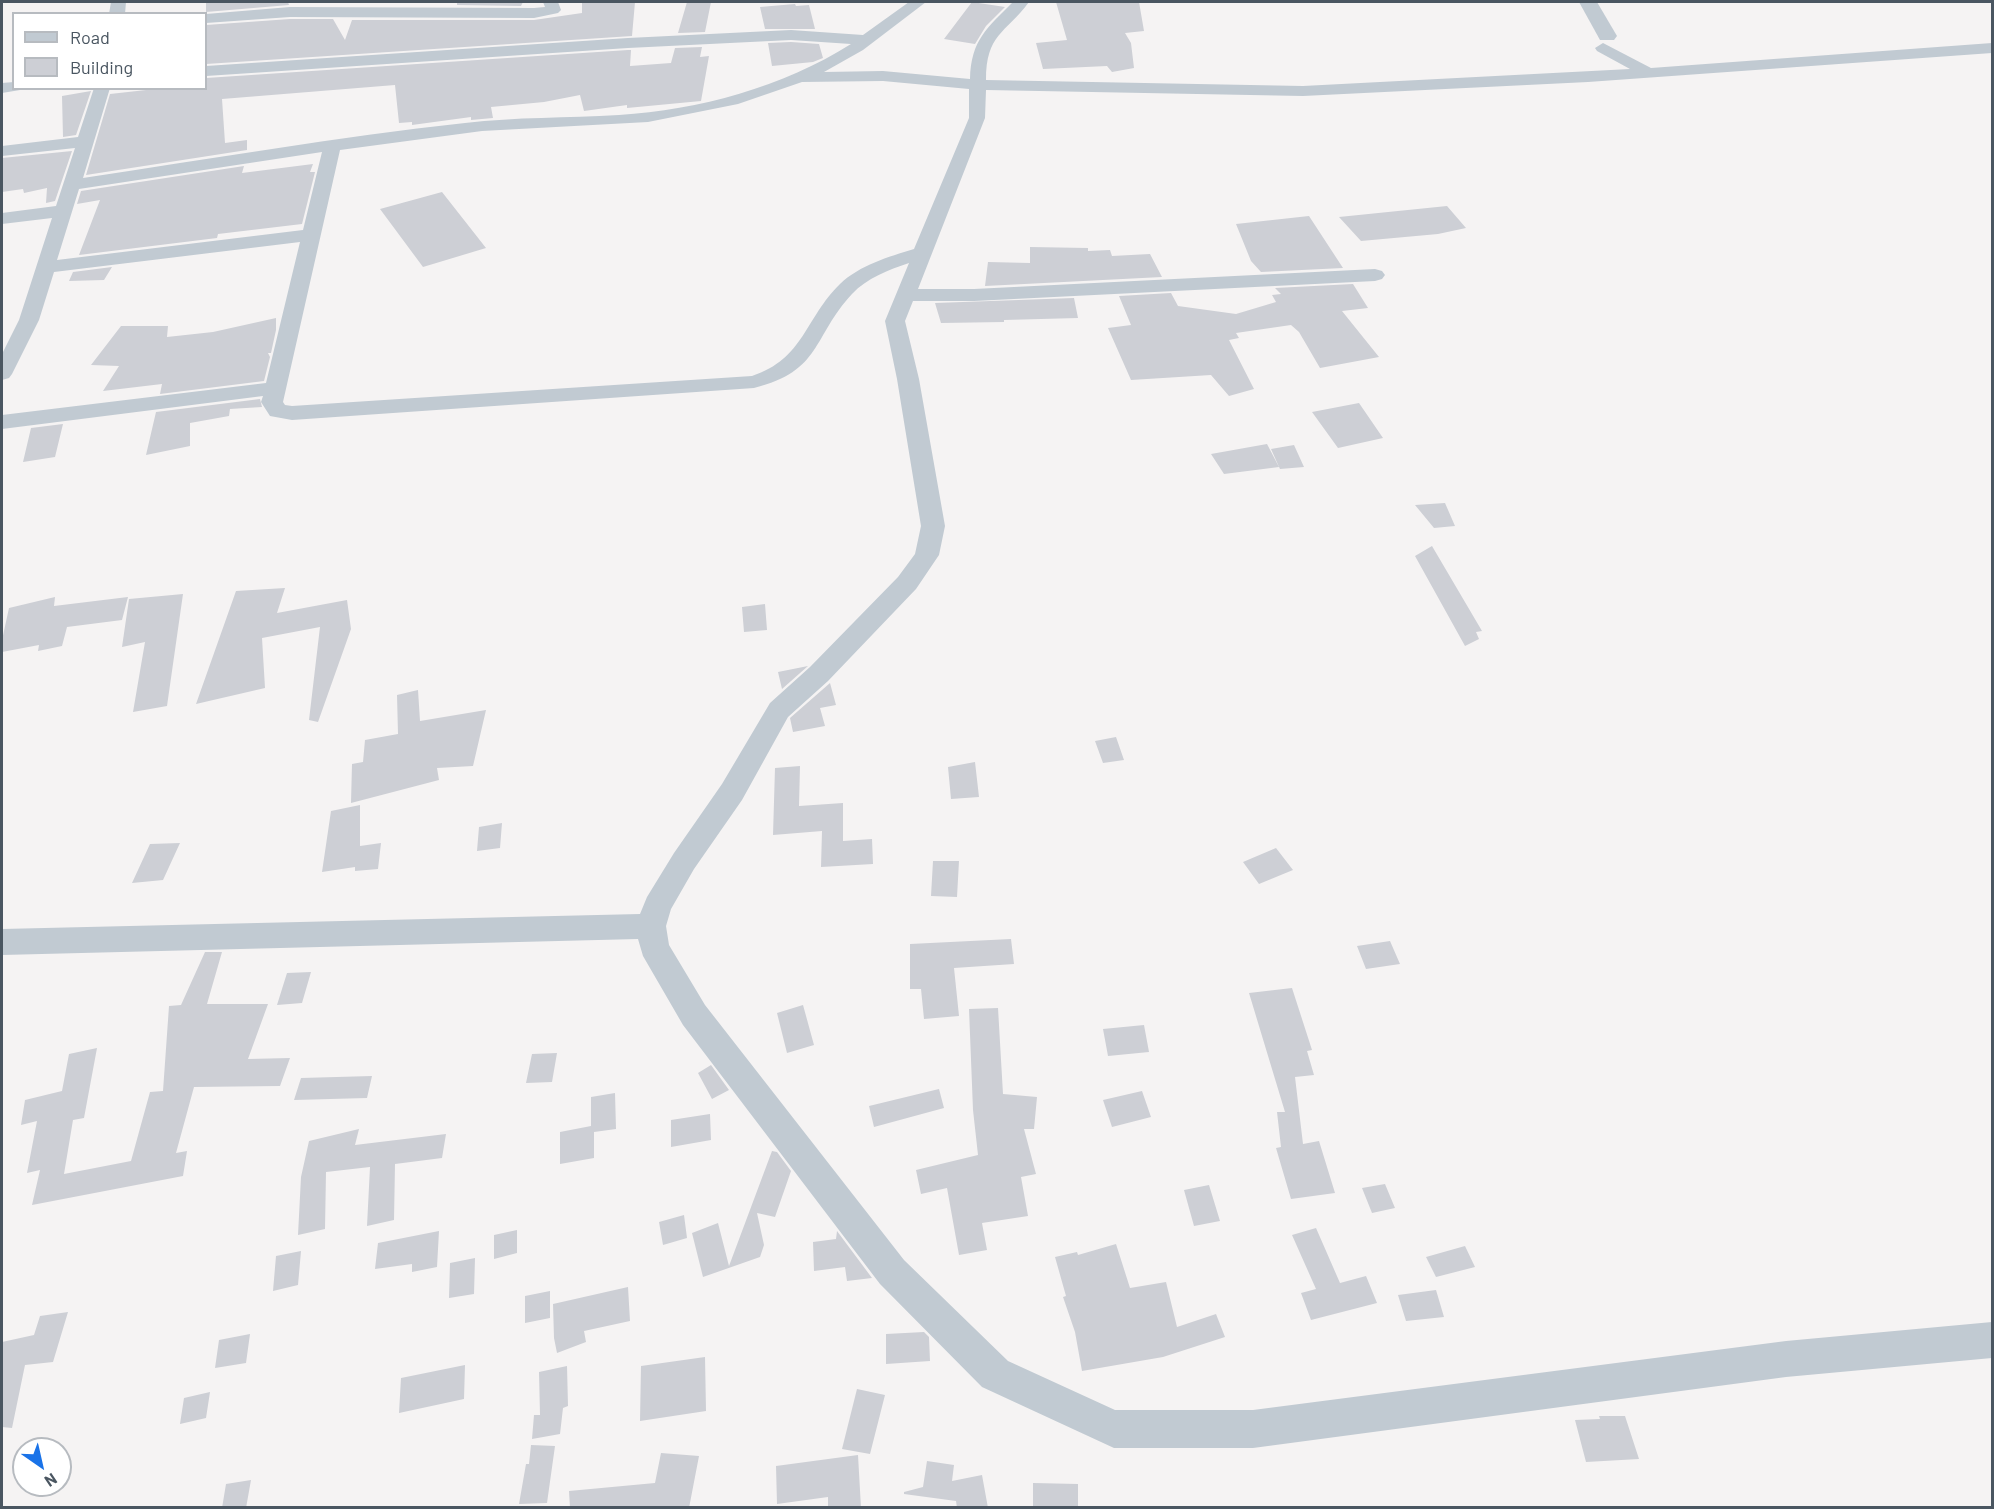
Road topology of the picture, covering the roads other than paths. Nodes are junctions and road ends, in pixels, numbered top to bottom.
1 (551, 2) edge
2 (918, 2) edge
3 (1021, 2) edge
4 (1569, 2) edge
5 (1588, 2) edge
6 (207, 20) edge
7 (1588, 35) joint
8 (865, 39) junction
9 (1605, 42) junction
10 (1992, 48) edge
11 (207, 71) edge
12 (1650, 73) junction
13 (800, 77) junction
14 (978, 85) junction
15 (101, 90) edge
16 (86, 141) junction
17 (332, 145) junction
18 (2, 151) edge
19 (73, 185) junction
20 (64, 211) junction
21 (2, 218) edge
22 (311, 235) junction
23 (923, 253) junction
24 (46, 267) junction
25 (1375, 275) dead end
26 (906, 295) junction
27 (4, 366) edge
28 (275, 388) junction
29 (2, 422) edge
30 (651, 926) junction
31 (2, 942) edge
32 (1992, 1340) edge

1 - 6 street
2 - 8 street
3 - 14 street
4 - 7 street
5 - 9 street
7 - 9 street
8 - 11 street
8 - 13 street
9 - 12 street
10 - 12 street
12 - 14 street
13 - 14 street
13 - 17 street
14 - 23 street
15 - 16 street
16 - 18 street
16 - 19 street
17 - 19 street
17 - 22 street
19 - 20 street
20 - 21 street
20 - 24 street
22 - 24 street
22 - 28 street
23 - 26 street
23 - 28 street
24 - 27 street
25 - 26 street
26 - 30 street
28 - 29 street
30 - 31 street
30 - 32 street

